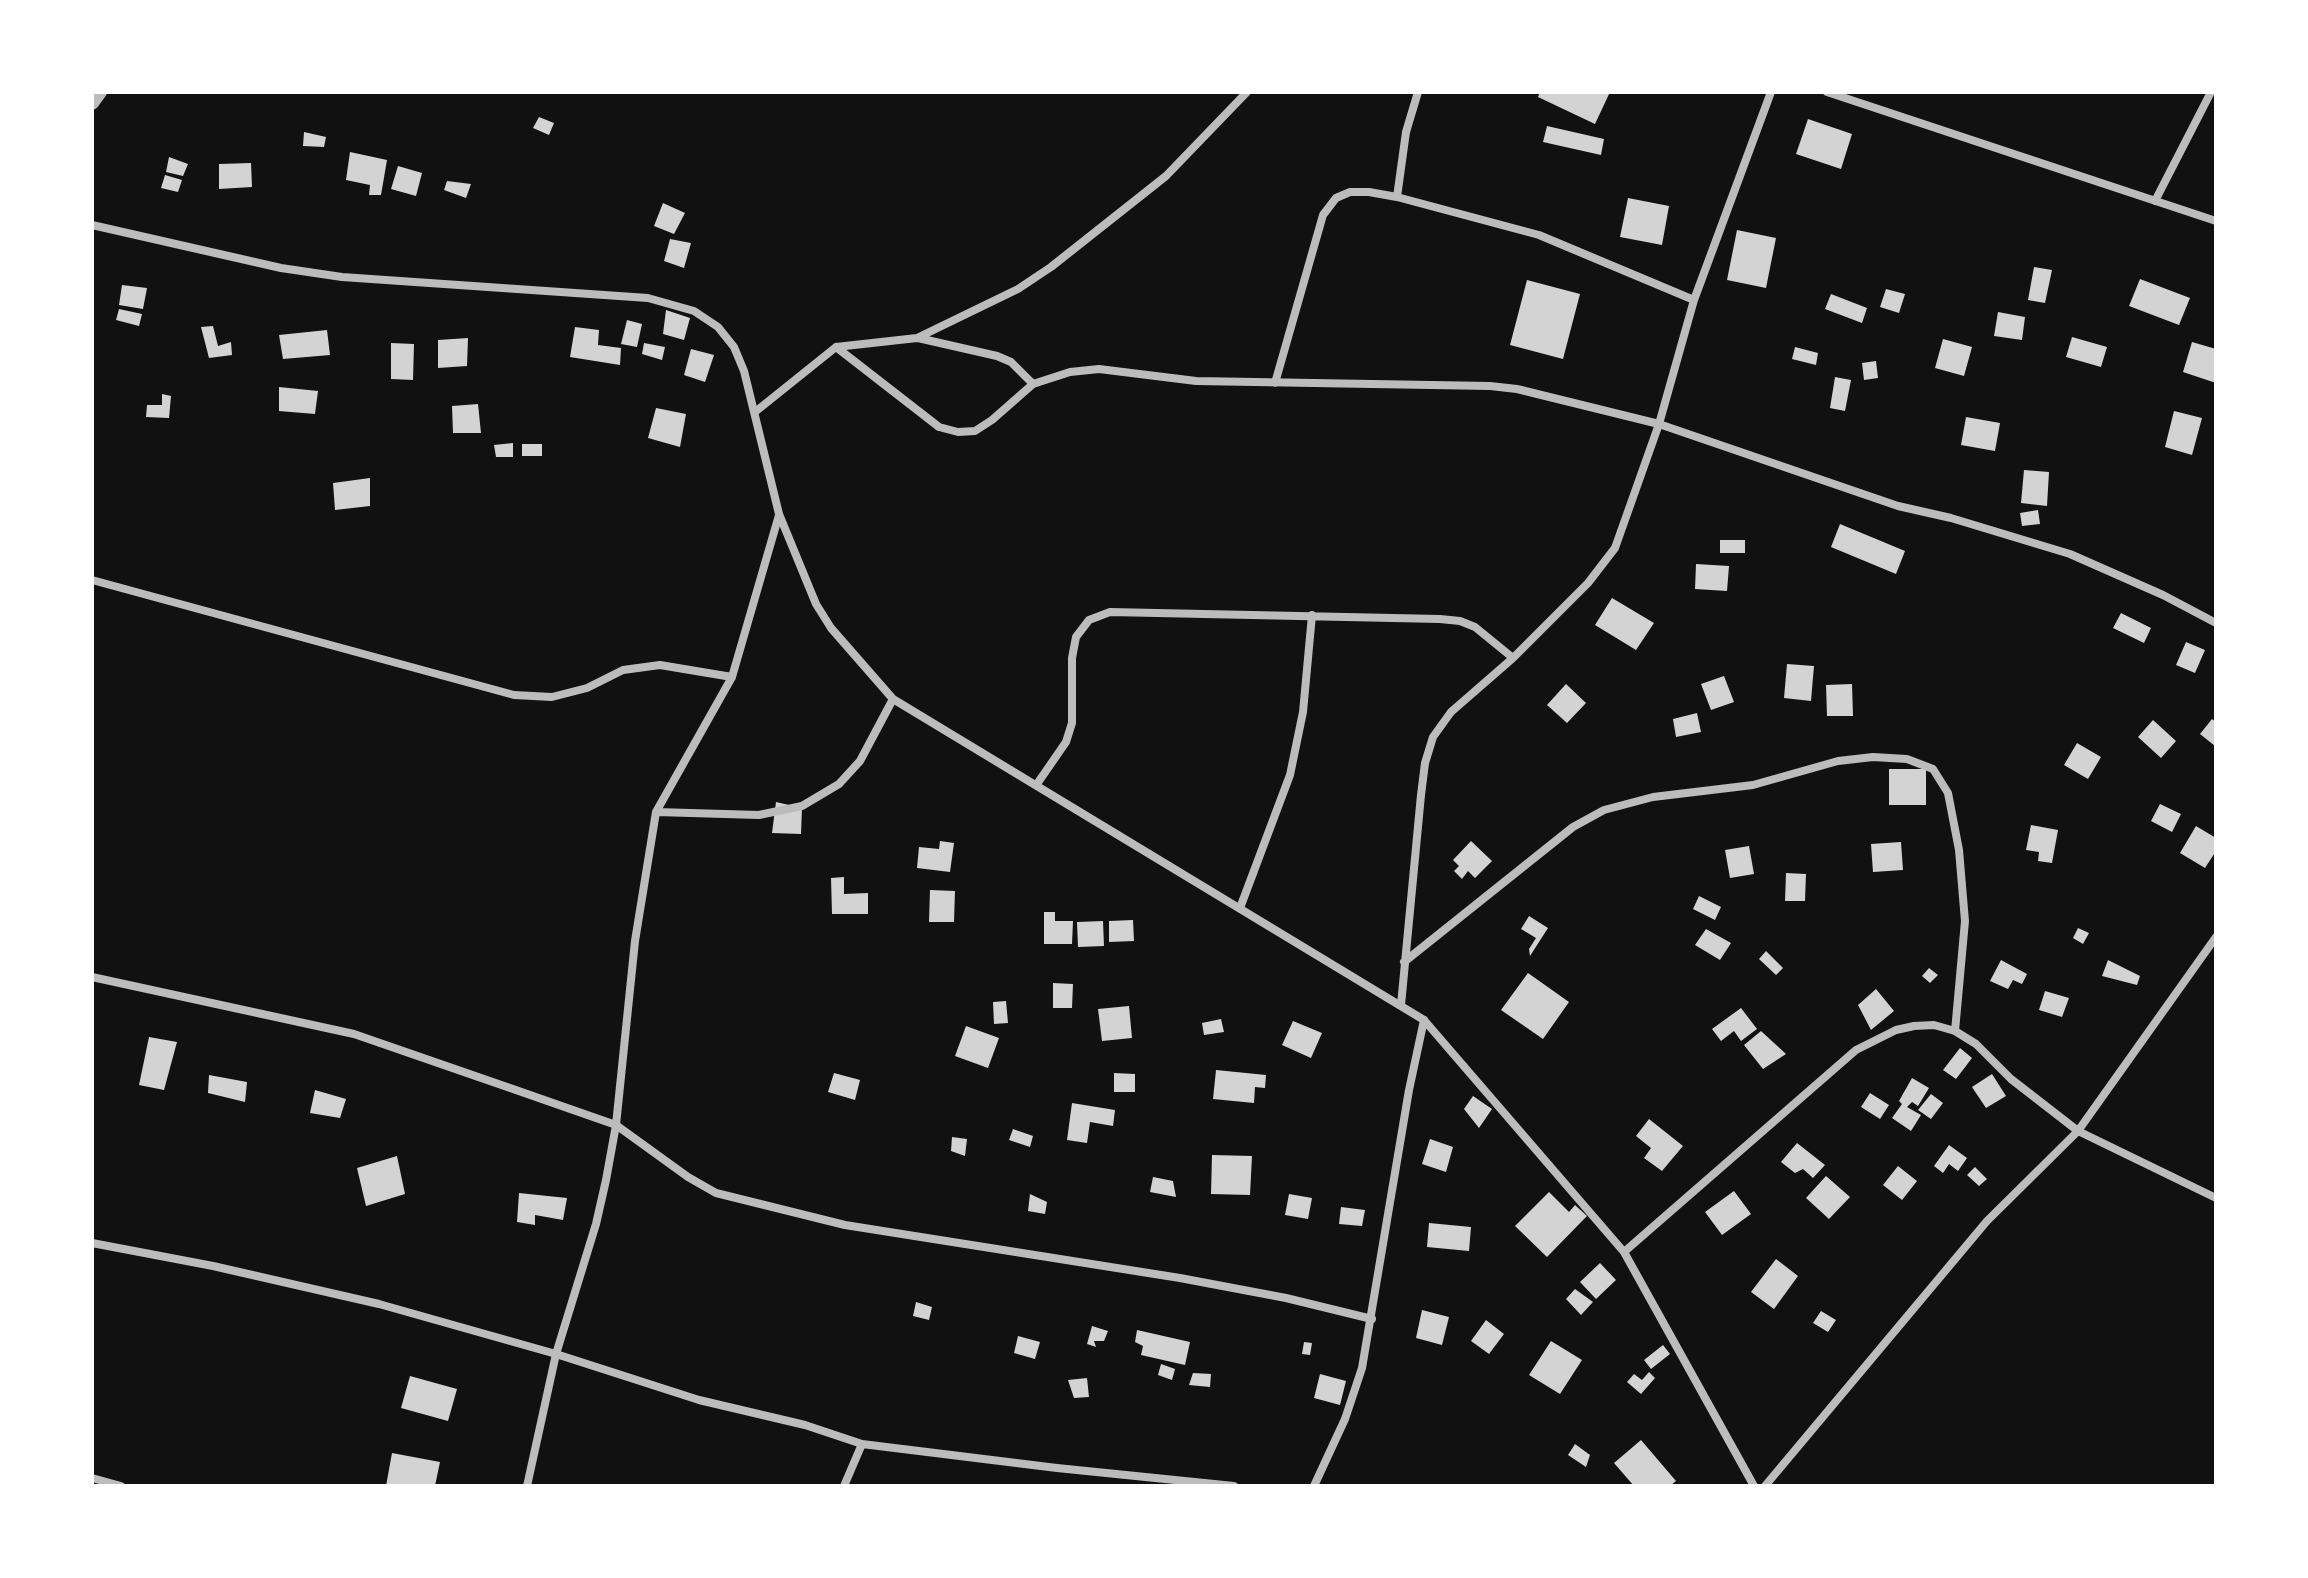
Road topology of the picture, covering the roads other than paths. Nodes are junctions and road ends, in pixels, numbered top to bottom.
1 (100, 92) edge
2 (1247, 92) edge
3 (1418, 92) edge
4 (1771, 92) edge
5 (1827, 92) edge
6 (2211, 92) edge
7 (92, 103) edge
8 (1397, 197) junction
9 (2155, 201) junction
10 (2216, 221) edge
11 (92, 225) edge
12 (1694, 300) junction
13 (917, 338) junction
14 (836, 347) junction
15 (1275, 383) junction
16 (1033, 384) junction
17 (755, 412) junction
18 (1659, 424) junction
19 (779, 514) junction
20 (92, 580) edge
21 (1312, 615) junction
22 (2216, 623) edge
23 (1513, 658) junction
24 (732, 677) junction
25 (893, 699) junction
26 (1037, 784) junction
27 (656, 812) junction
28 (1240, 908) junction
29 (2216, 937) edge
30 (1404, 962) junction
31 (92, 977) edge
32 (1401, 1005) junction
33 (1424, 1020) junction
34 (1955, 1031) junction
35 (616, 1125) junction
36 (2078, 1131) junction
37 (2216, 1198) edge
38 (92, 1243) edge
39 (1624, 1252) junction
40 (1372, 1319) junction
41 (556, 1354) junction
42 (862, 1444) junction
43 (92, 1478) edge
44 (121, 1486) edge
45 (527, 1486) edge
46 (844, 1486) edge
47 (1234, 1486) edge
48 (1314, 1486) edge
49 (1754, 1486) edge
50 (1765, 1486) edge

1 - 7 street
2 - 13 street
3 - 8 street
4 - 12 street
5 - 9 street
6 - 9 street
8 - 12 street
8 - 15 street
9 - 10 street
11 - 17 street
12 - 18 street
13 - 14 street
13 - 16 street
14 - 16 street
14 - 17 street
15 - 16 street
15 - 18 street
17 - 19 street
18 - 22 street
18 - 23 street
19 - 24 street
19 - 25 street
20 - 24 street
21 - 23 street
21 - 26 street
21 - 28 street
23 - 30 street
24 - 27 street
25 - 26 street
25 - 27 street
26 - 28 street
27 - 35 street
28 - 32 street
29 - 36 street
30 - 32 street
30 - 34 street
31 - 35 street
32 - 33 street
33 - 39 street
33 - 40 street
34 - 36 street
34 - 39 street
35 - 40 street
35 - 41 street
36 - 37 street
36 - 50 street
38 - 41 street
39 - 49 street
40 - 48 street
41 - 42 street
41 - 45 street
42 - 46 street
42 - 47 street
43 - 44 street

